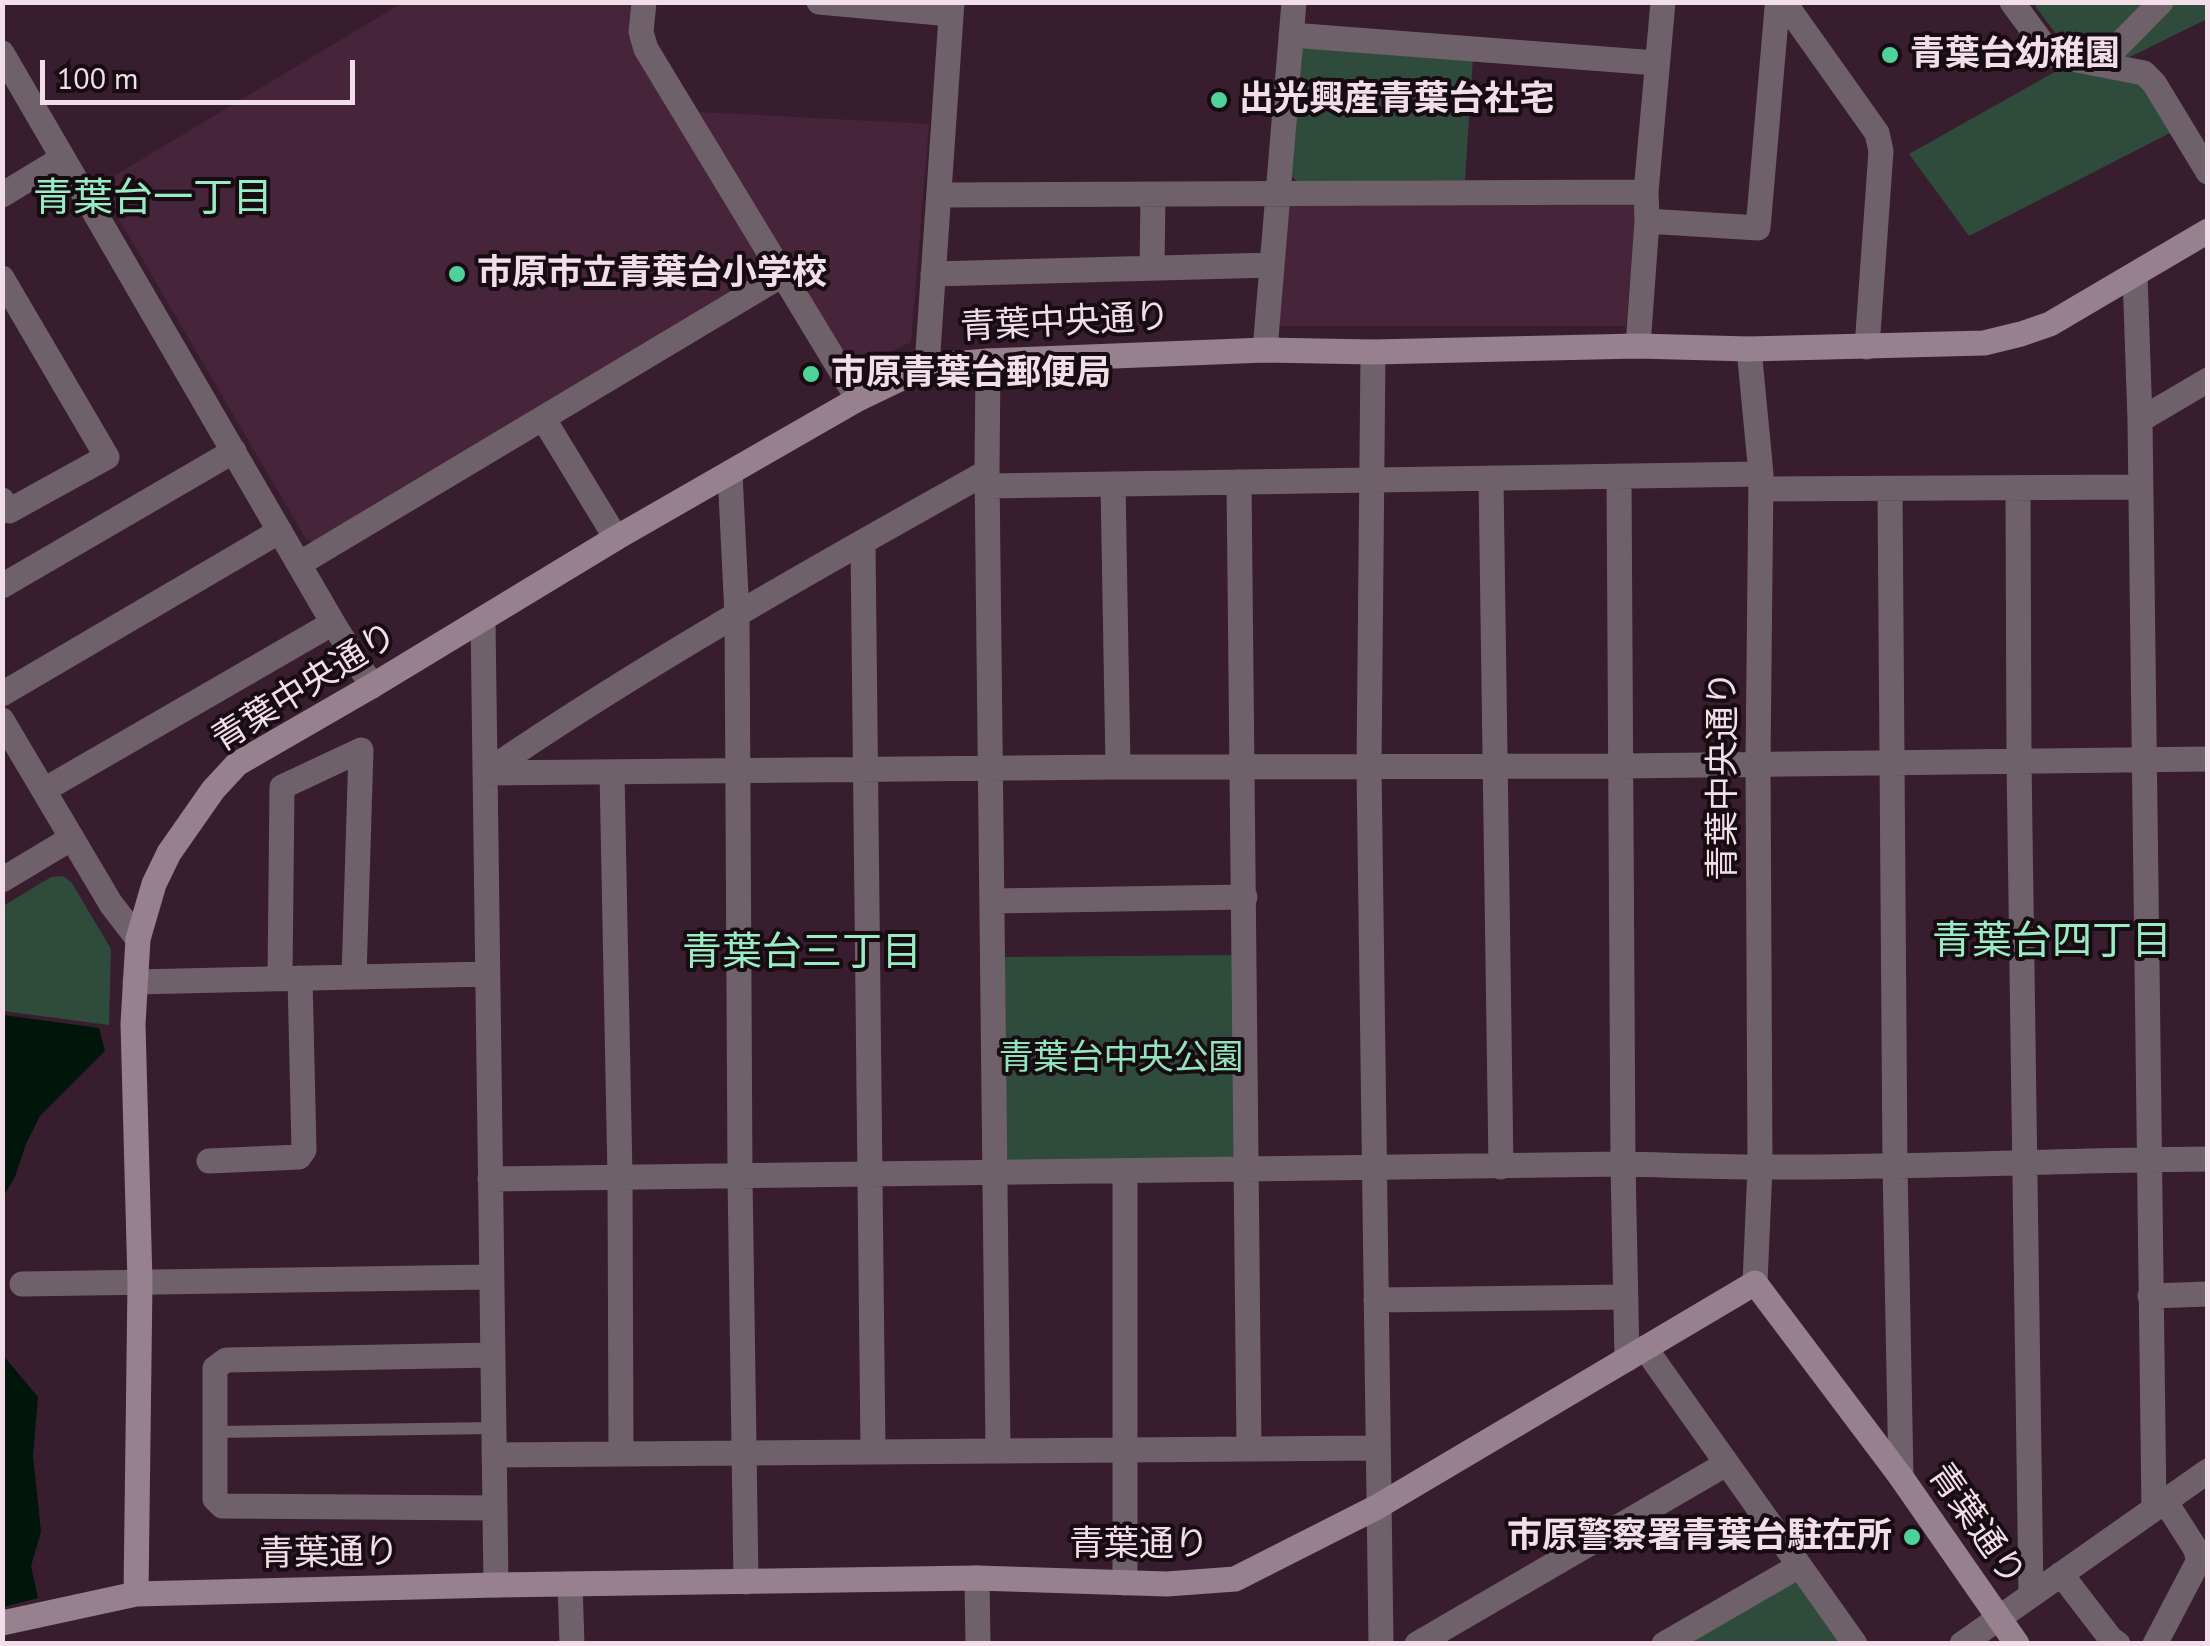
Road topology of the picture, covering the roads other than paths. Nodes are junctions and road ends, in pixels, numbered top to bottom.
1 (644, 2) edge
2 (1294, 2) edge
3 (1663, 2) edge
4 (1783, 2) edge
5 (2012, 2) edge
6 (2161, 2) edge
7 (835, 3) edge
8 (952, 8) edge
9 (1291, 35) junction
10 (2, 53) edge
11 (1656, 63) junction
12 (2100, 64) junction
13 (26, 92) junction
14 (2, 106) edge
15 (63, 158) junction
16 (2208, 172) edge
17 (1646, 192) junction
18 (1277, 194) junction
19 (939, 195) junction
20 (1153, 195) junction
21 (2, 196) edge
22 (1647, 221) junction
23 (2208, 230) edge
24 (1272, 266) junction
25 (1152, 268) junction
26 (933, 274) junction
27 (782, 275) junction
28 (2136, 275) junction
29 (2, 278) edge
30 (1638, 346) junction
31 (1867, 347) junction
32 (1749, 349) junction
33 (1265, 350) junction
34 (1373, 352) junction
35 (988, 361) junction
36 (927, 366) junction
37 (2208, 380) edge
38 (858, 398) junction
39 (543, 418) junction
40 (2140, 420) junction
41 (234, 452) junction
42 (730, 473) junction
43 (1618, 476) junction
44 (1491, 478) junction
45 (987, 479) junction
46 (1373, 480) junction
47 (1239, 482) junction
48 (1761, 482) junction
49 (1114, 484) junction
50 (2140, 487) junction
51 (1890, 488) junction
52 (2018, 488) junction
53 (2, 500) edge
54 (280, 531) junction
55 (616, 538) junction
56 (863, 543) junction
57 (299, 564) junction
58 (2, 586) edge
59 (737, 615) junction
60 (483, 619) junction
61 (333, 623) junction
62 (372, 686) junction
63 (2, 694) edge
64 (2, 720) edge
65 (2208, 759) edge
66 (2144, 760) junction
67 (2019, 762) junction
68 (1758, 764) junction
69 (1892, 764) junction
70 (1620, 766) junction
71 (1118, 767) junction
72 (1369, 767) junction
73 (1496, 767) junction
74 (991, 768) junction
75 (1243, 768) junction
76 (865, 769) junction
77 (738, 770) junction
78 (612, 772) junction
79 (485, 773) junction
80 (44, 790) junction
81 (72, 838) junction
82 (2, 880) edge
83 (1245, 897) junction
84 (993, 902) junction
85 (138, 939) junction
86 (487, 974) junction
87 (354, 976) junction
88 (290, 978) junction
89 (135, 982) junction
90 (2208, 1159) edge
91 (2148, 1160) junction
92 (210, 1161) dead end
93 (2026, 1161) junction
94 (1623, 1164) junction
95 (1895, 1166) junction
96 (1501, 1167) junction
97 (1760, 1167) junction
98 (1376, 1169) junction
99 (1246, 1170) junction
100 (1125, 1172) junction
101 (995, 1173) junction
102 (871, 1174) junction
103 (740, 1176) junction
104 (620, 1178) junction
105 (490, 1179) junction
106 (491, 1277) junction
107 (140, 1282) junction
108 (1754, 1283) junction
109 (22, 1284) dead end
110 (2208, 1294) edge
111 (2150, 1296) junction
112 (1626, 1297) junction
113 (1376, 1300) junction
114 (1636, 1354) junction
115 (492, 1355) junction
116 (493, 1428) junction
117 (215, 1432) junction
118 (1377, 1448) junction
119 (1250, 1449) junction
120 (1125, 1450) junction
121 (998, 1451) junction
122 (874, 1452) junction
123 (744, 1453) junction
124 (621, 1454) junction
125 (494, 1455) junction
126 (1726, 1464) junction
127 (2208, 1471) edge
128 (1900, 1477) junction
129 (2160, 1506) junction
130 (1377, 1507) junction
131 (494, 1508) junction
132 (1798, 1566) junction
133 (2061, 1574) junction
134 (977, 1578) junction
135 (746, 1582) junction
136 (1125, 1583) junction
137 (570, 1584) junction
138 (496, 1585) junction
139 (136, 1594) junction
140 (2031, 1595) junction
141 (1998, 1618) junction
142 (2, 1623) edge
143 (572, 1644) edge
144 (978, 1644) edge
145 (1380, 1644) edge
146 (1418, 1644) edge
147 (1664, 1644) edge
148 (1855, 1644) edge
149 (1962, 1644) edge
150 (2017, 1644) edge
151 (2118, 1644) edge
152 (2156, 1644) edge

1 - 27 street
2 - 9 street
3 - 11 street
4 - 22 street
4 - 31 street
5 - 12 street
6 - 12 street
7 - 8 street
8 - 19 street
9 - 11 street
9 - 18 street
10 - 13 street
11 - 17 street
12 - 16 street
13 - 14 street
13 - 15 street
15 - 21 street
15 - 41 street
17 - 18 street
17 - 22 street
18 - 20 street
18 - 24 street
19 - 20 street
19 - 26 street
20 - 25 street
22 - 30 street
23 - 28 street
24 - 25 street
24 - 33 street
25 - 26 street
26 - 36 street
27 - 38 street
27 - 39 street
28 - 31 street
28 - 40 street
29 - 53 street
30 - 32 street, 青葉中央通り
30 - 34 street, 青葉中央通り
31 - 32 street
32 - 48 street, 青葉中央通り
33 - 34 street, 青葉中央通り
33 - 35 street, 青葉中央通り
34 - 46 street
35 - 36 street, 青葉中央通り
35 - 45 street
36 - 38 street, 青葉中央通り
37 - 40 street
38 - 42 street, 青葉中央通り
39 - 55 street
39 - 57 street
40 - 50 street
41 - 54 street
41 - 58 street
42 - 55 street, 青葉中央通り
42 - 59 street
43 - 44 street
43 - 48 street
43 - 70 street
44 - 46 street
44 - 73 street
45 - 49 street
45 - 56 street
45 - 74 street
46 - 47 street
46 - 72 street
47 - 49 street
47 - 75 street
48 - 51 street
48 - 68 street, 青葉中央通り
49 - 71 street
50 - 52 street
50 - 66 street
51 - 52 street
51 - 69 street
52 - 67 street
54 - 57 street
54 - 63 street
55 - 60 street, 青葉中央通り
56 - 59 street
56 - 76 street
57 - 61 street
59 - 77 street
59 - 79 street
60 - 62 street, 青葉中央通り
60 - 79 street
61 - 62 street
61 - 80 street
62 - 85 street, 青葉中央通り
64 - 80 street
65 - 66 street
66 - 67 street
66 - 91 street
67 - 69 street
67 - 93 street
68 - 69 street
68 - 70 street
68 - 97 street, 青葉中央通り
69 - 95 street
70 - 73 street
70 - 94 street
71 - 74 street
71 - 75 street
72 - 73 street
72 - 75 street
72 - 98 street
73 - 96 street
74 - 76 street
74 - 84 street
75 - 83 street
76 - 77 street
76 - 102 street
77 - 78 street
77 - 103 street
78 - 79 street
78 - 104 street
79 - 86 street
80 - 81 street
81 - 82 street
81 - 85 street
83 - 84 street
83 - 99 street
84 - 101 street
85 - 89 street, 青葉中央通り
86 - 87 street
86 - 105 street
87 - 88 street
87 - 88 street
88 - 89 street
88 - 92 street
89 - 107 street, 青葉中央通り
90 - 91 street
91 - 93 street
91 - 111 street
93 - 95 street
93 - 140 street
94 - 96 street
94 - 97 street
94 - 112 street
95 - 97 street
95 - 128 street
96 - 98 street
97 - 108 street, 青葉中央通り
98 - 99 street
98 - 113 street
99 - 100 street
99 - 119 street
100 - 101 street
100 - 120 street
101 - 102 street
101 - 121 street
102 - 103 street
102 - 122 street
103 - 104 street
103 - 123 street
104 - 105 street
104 - 124 street
105 - 106 street
106 - 107 street
106 - 115 street
107 - 109 street
107 - 139 street, 青葉中央通り
108 - 114 street, 青葉通り
108 - 128 street, 青葉通り
110 - 111 street
111 - 129 street
112 - 113 street
112 - 114 street
113 - 118 street
114 - 126 street
114 - 130 street, 青葉通り
115 - 116 street
115 - 117 street
116 - 117 lane
116 - 125 street
117 - 131 street
118 - 119 street
118 - 130 street
119 - 120 street
120 - 121 street
120 - 136 street
121 - 122 street
122 - 123 street
123 - 124 street
123 - 135 street
124 - 125 street
125 - 131 street
126 - 132 street
126 - 146 street
127 - 129 street
128 - 141 street, 青葉通り
129 - 133 street
129 - 152 street
130 - 136 street, 青葉通り
130 - 145 street
131 - 138 street
132 - 147 street
132 - 148 street
133 - 140 street
133 - 151 street
134 - 135 street, 青葉通り
134 - 136 street, 青葉通り
134 - 144 street
135 - 137 street, 青葉通り
137 - 138 street, 青葉通り
137 - 143 street
138 - 139 street, 青葉通り
139 - 142 street, 青葉通り
140 - 141 street
141 - 149 street
141 - 150 street, 青葉通り

